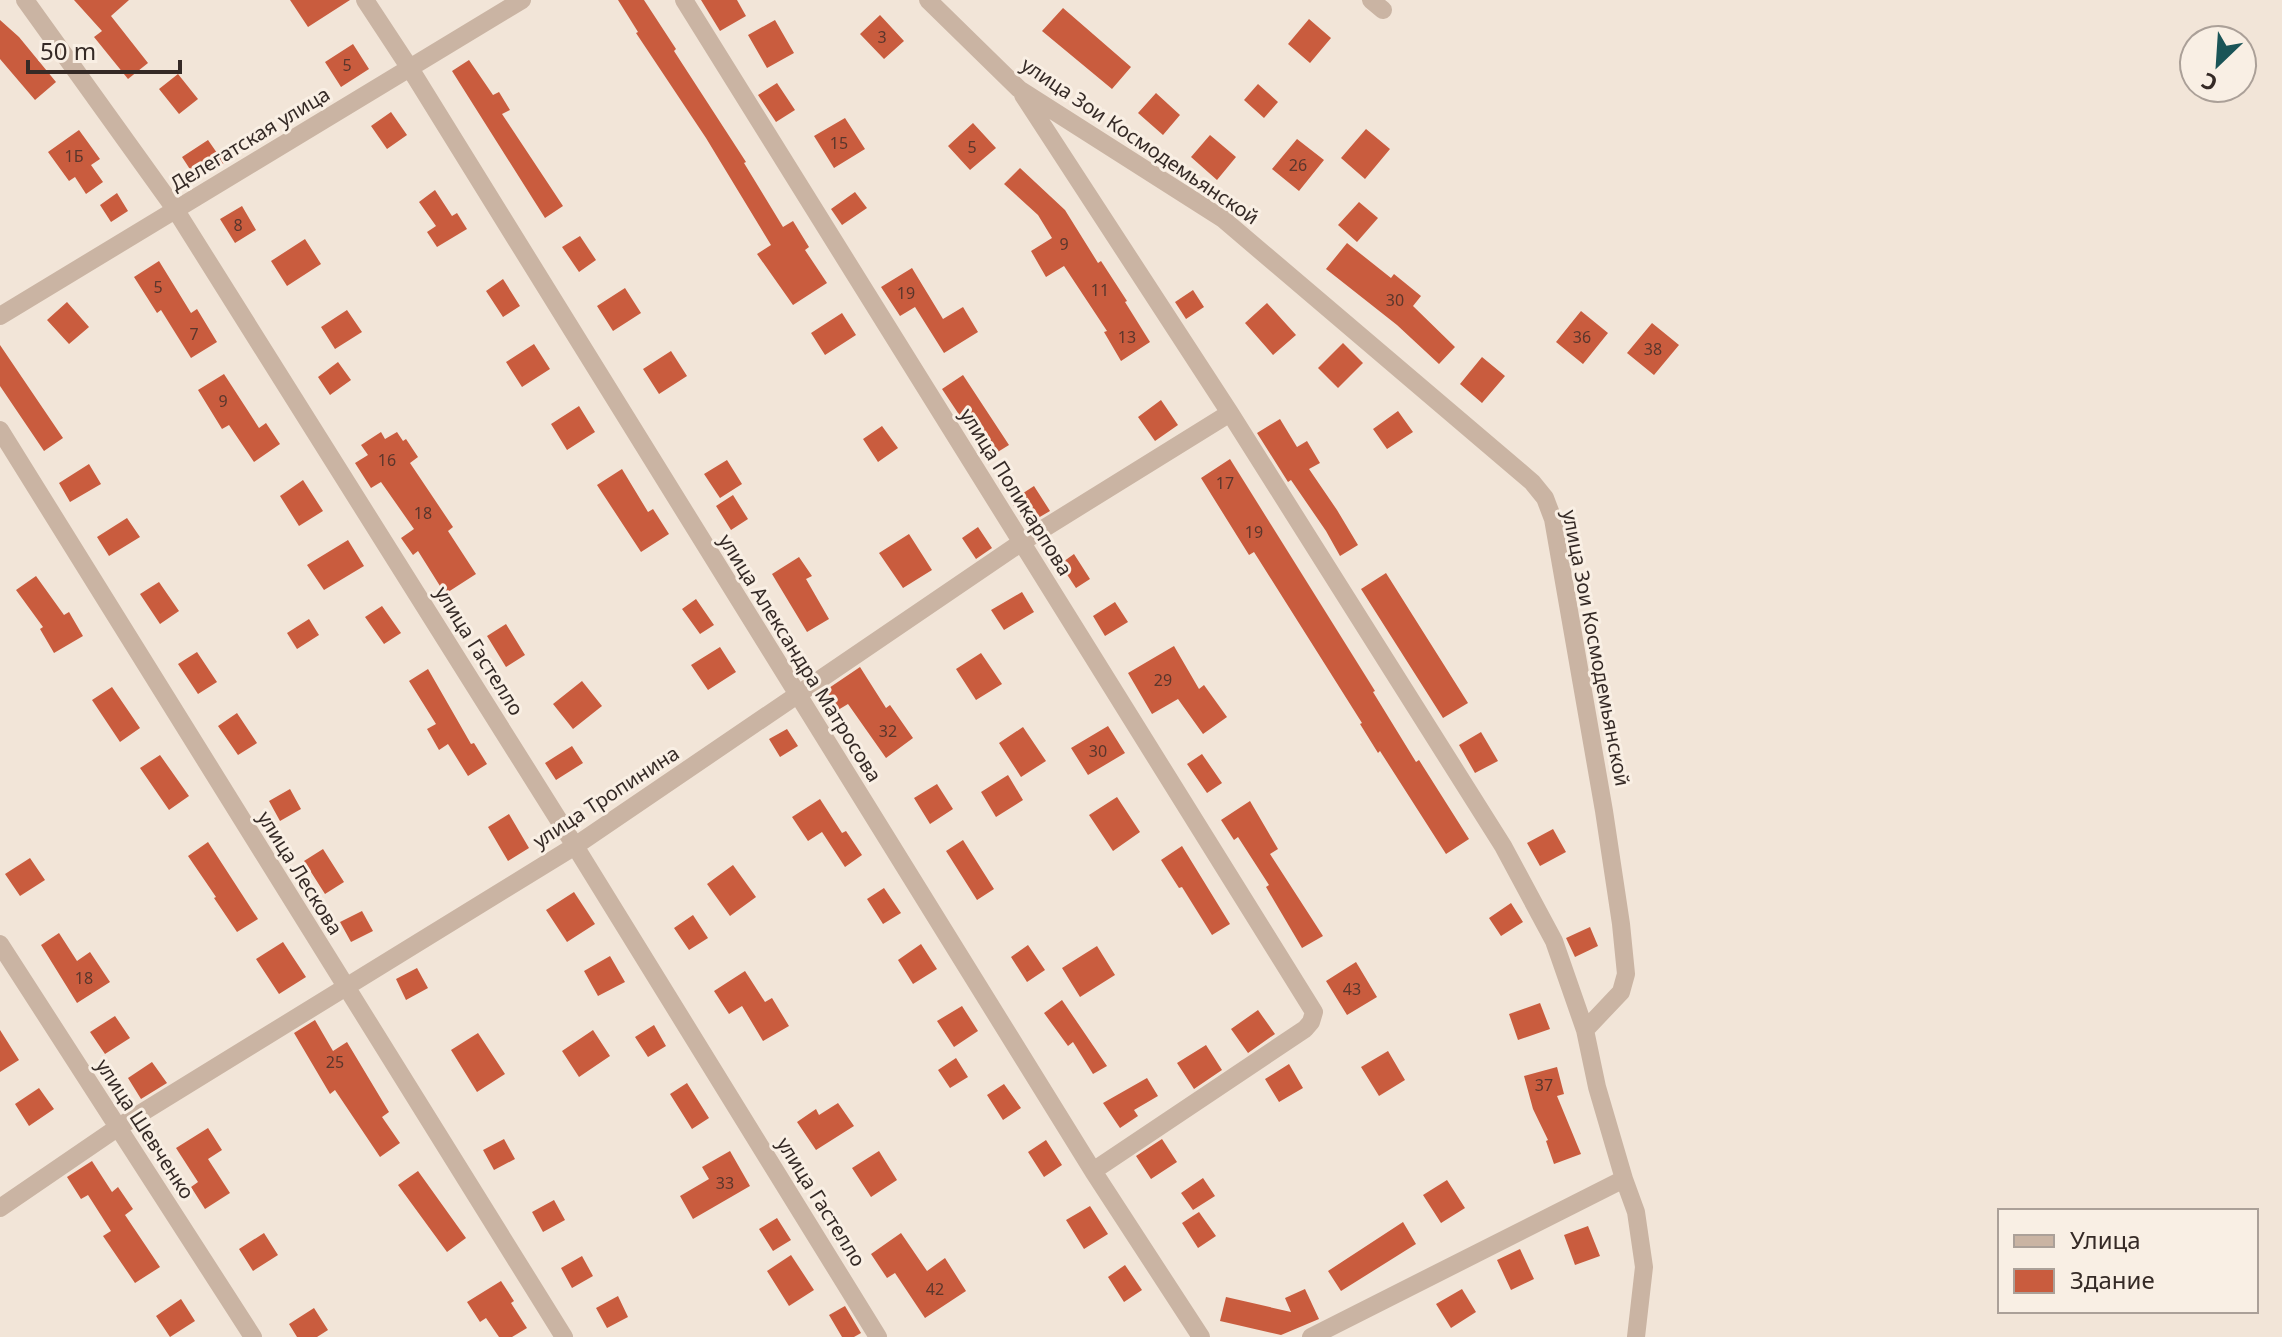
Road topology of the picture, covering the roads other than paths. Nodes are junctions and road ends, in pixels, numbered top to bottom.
1 (25, 0) edge
2 (365, 0) edge
3 (522, 0) edge
4 (684, 0) edge
5 (928, 0) edge
6 (411, 70) junction
7 (1019, 89) junction
8 (175, 209) junction
9 (0, 316) edge
10 (1230, 413) junction
11 (0, 430) edge
12 (1022, 542) junction
13 (798, 696) junction
14 (575, 846) junction
15 (0, 944) edge
16 (345, 988) junction
17 (1585, 1030) junction
18 (117, 1128) junction
19 (1093, 1171) junction
20 (1624, 1179) junction
21 (0, 1208) edge
22 (253, 1337) edge
23 (564, 1337) edge
24 (878, 1337) edge
25 (1201, 1337) edge
26 (1311, 1337) edge
27 (1636, 1337) edge

1 - 8 street, улица Гастелло
2 - 6 street, улица Александра Матросова
3 - 6 street, Делегатская улица
4 - 12 street, улица Поликарпова
5 - 7 street, улица Зои Космодемьянской
6 - 8 street, Делегатская улица
6 - 13 street, улица Александра Матросова
7 - 10 street
7 - 17 street, улица Зои Космодемьянской
8 - 9 street, Делегатская улица
8 - 14 street, улица Гастелло
10 - 12 street, улица Тропинина
10 - 17 street
11 - 16 street, улица Лескова
12 - 13 street, улица Тропинина
12 - 19 street, улица Поликарпова
13 - 14 street, улица Тропинина
13 - 19 street, улица Александра Матросова
14 - 16 street, улица Тропинина
14 - 24 street, улица Гастелло
15 - 18 street, улица Шевченко
16 - 18 street, улица Тропинина
16 - 23 street, улица Лескова
17 - 20 street
18 - 21 street, улица Тропинина
18 - 22 street, улица Шевченко
19 - 25 street, улица Александра Матросова
20 - 26 street
20 - 27 street

